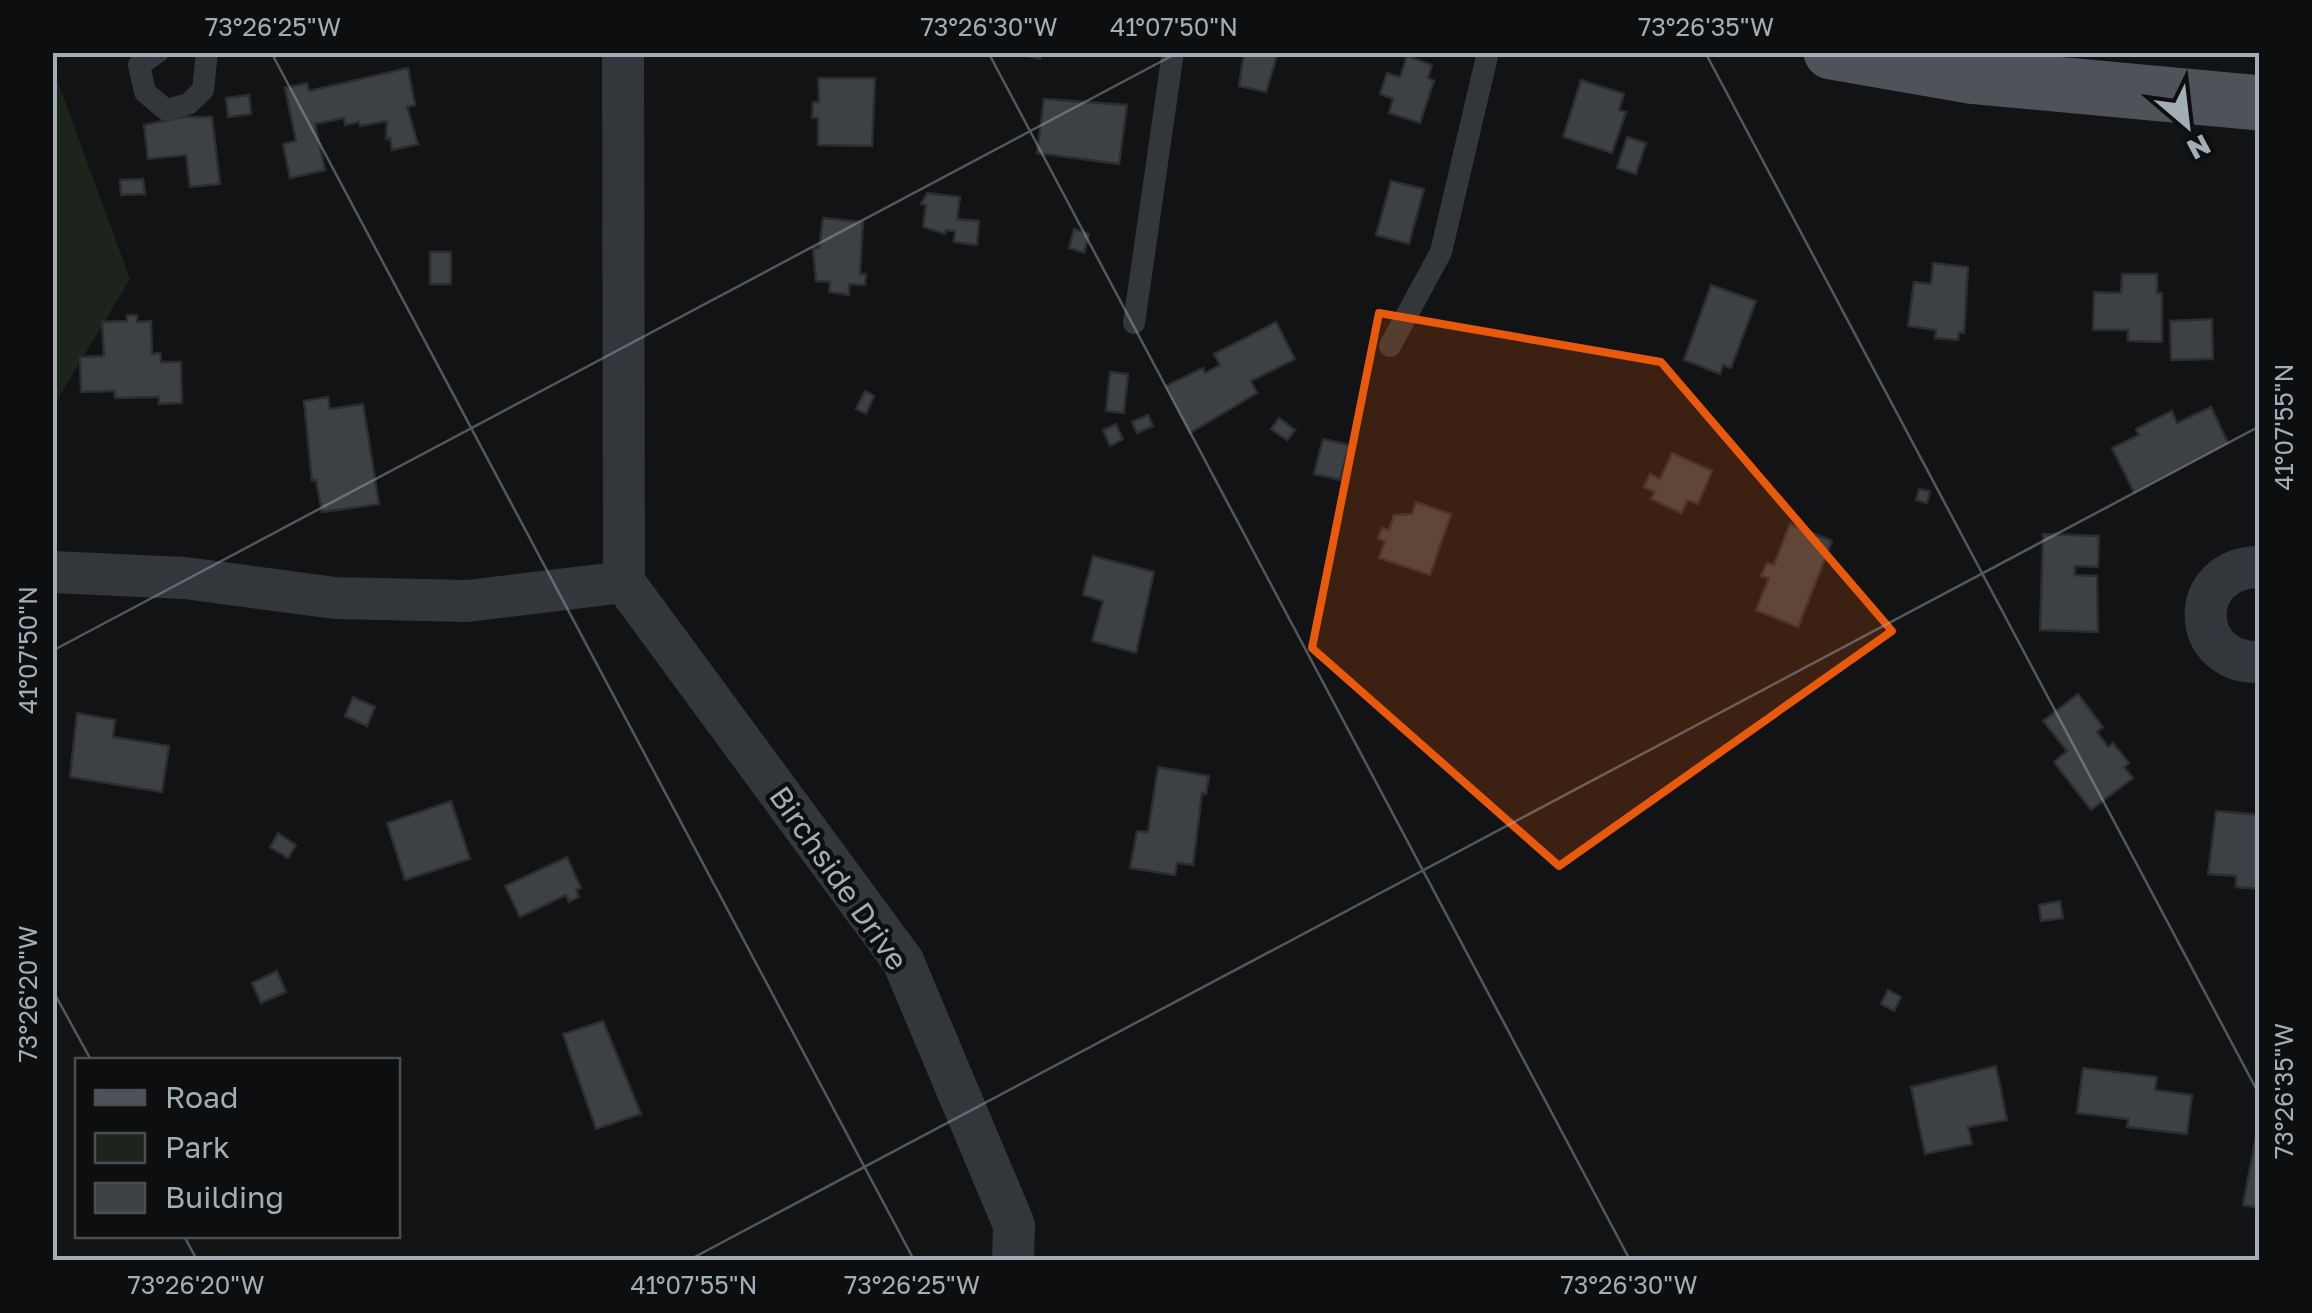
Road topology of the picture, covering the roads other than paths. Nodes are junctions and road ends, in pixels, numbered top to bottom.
1 (158, 52) edge
2 (207, 52) edge
3 (623, 52) edge
4 (1174, 52) edge
5 (1488, 52) edge
6 (1831, 52) edge
7 (2260, 103) edge
8 (1134, 323) dead end
9 (1390, 346) dead end
10 (2260, 568) edge
11 (52, 572) edge
12 (624, 582) junction
13 (2260, 662) edge
14 (1013, 1260) edge

1 - 2 lane
3 - 12 street
4 - 8 lane
5 - 9 lane
6 - 7 main road
10 - 13 street
11 - 12 street
12 - 14 street, Birchside Drive

